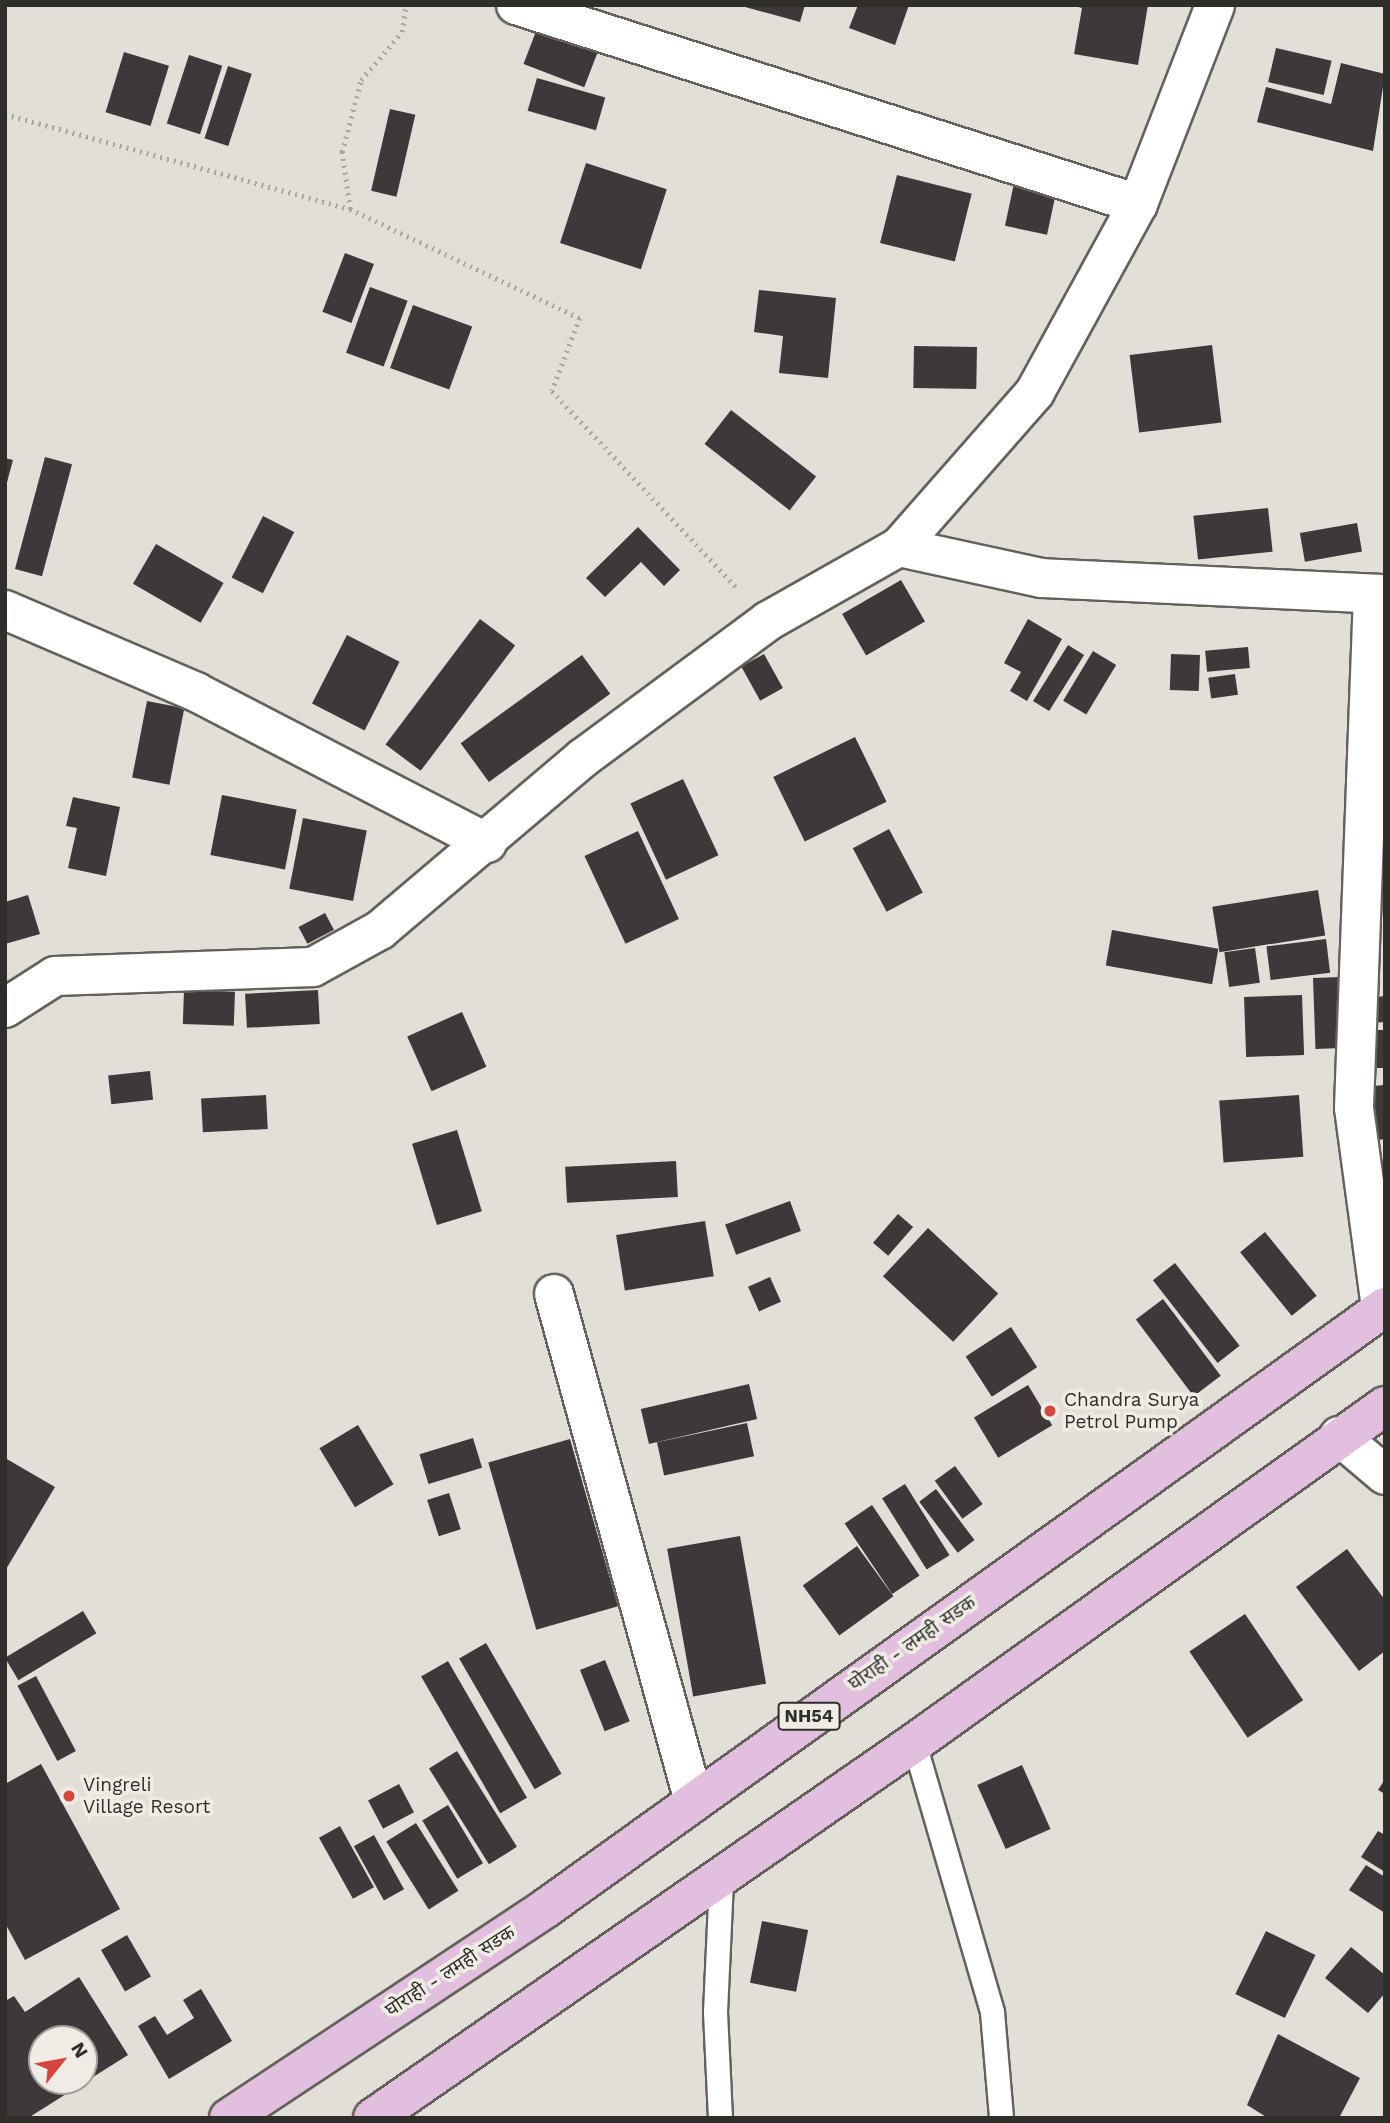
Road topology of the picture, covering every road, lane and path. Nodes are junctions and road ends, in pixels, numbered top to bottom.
1 (406, 5) edge
2 (516, 5) edge
3 (1215, 5) edge
4 (5, 114) edge
5 (1138, 204) junction
6 (350, 209) junction
7 (899, 547) junction
8 (1379, 594) edge
9 (5, 610) edge
10 (768, 621) junction
11 (486, 843) junction
12 (5, 1008) edge
13 (554, 1294) dead end
14 (1383, 1308) edge
15 (1385, 1406) edge
16 (1339, 1436) junction
17 (1385, 1475) edge
18 (914, 1743) junction
19 (693, 1798) junction
20 (722, 1878) junction
21 (408, 2106) edge
22 (229, 2118) edge
23 (373, 2118) edge
24 (720, 2118) edge
25 (1001, 2118) edge

1 - 6 path
2 - 5 street
3 - 5 street
4 - 6 path
5 - 7 street
6 - 10 path
7 - 8 street
7 - 10 street
8 - 14 street
9 - 11 street
10 - 11 street
11 - 12 street
13 - 19 street
14 - 19 main road, घोराही - लमही सडक / NH54
15 - 16 main road
16 - 17 street
16 - 18 main road
18 - 20 main road
18 - 25 lane
19 - 22 main road, घोराही - लमही सडक / NH54
20 - 21 main road
20 - 24 lane
21 - 23 main road

